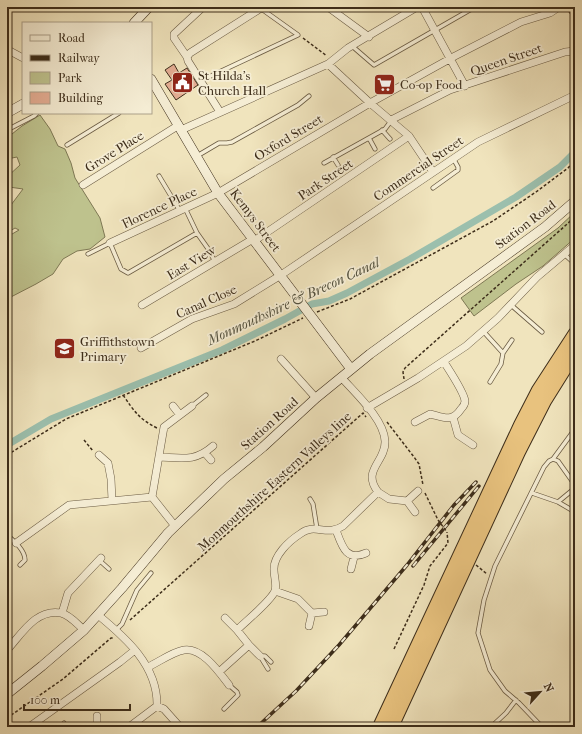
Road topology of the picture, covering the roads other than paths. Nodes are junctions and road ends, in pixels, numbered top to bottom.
1 (149, 7) edge
2 (203, 7) edge
3 (417, 7) edge
4 (422, 7) edge
5 (475, 7) edge
6 (560, 7) edge
7 (332, 8) edge
8 (256, 9) edge
9 (135, 22) edge
10 (435, 31) junction
11 (369, 37) junction
12 (352, 46) junction
13 (7, 48) edge
14 (575, 51) edge
15 (22, 57) edge
16 (187, 57) junction
17 (450, 59) junction
18 (330, 62) junction
19 (200, 81) junction
20 (465, 86) junction
21 (154, 91) edge
22 (575, 94) edge
23 (309, 96) dead end
24 (370, 103) junction
25 (22, 104) edge
26 (7, 112) edge
27 (220, 112) junction
28 (36, 114) edge
29 (117, 114) edge
30 (391, 120) junction
31 (180, 128) junction
32 (7, 130) edge
33 (382, 130) junction
34 (409, 136) junction
35 (369, 138) junction
36 (390, 139) dead end
37 (67, 146) dead end
38 (375, 149) dead end
39 (197, 156) junction
40 (333, 157) junction
41 (453, 158) junction
42 (324, 163) dead end
43 (338, 165) dead end
44 (433, 172) junction
45 (159, 176) dead end
46 (83, 185) dead end
47 (433, 188) dead end
48 (218, 193) junction
49 (575, 201) edge
50 (182, 209) junction
51 (197, 233) junction
52 (253, 240) junction
53 (110, 243) junction
54 (575, 245) edge
55 (88, 254) dead end
56 (564, 254) junction
57 (215, 262) junction
58 (575, 264) edge
59 (281, 275) junction
60 (142, 305) dead end
61 (510, 305) junction
62 (483, 331) junction
63 (542, 332) dead end
64 (575, 334) edge
65 (512, 340) dead end
66 (141, 348) dead end
67 (503, 353) junction
68 (575, 353) edge
69 (281, 359) dead end
70 (444, 362) junction
71 (351, 369) junction
72 (341, 377) junction
73 (490, 382) dead end
74 (206, 396) dead end
75 (316, 398) junction
76 (173, 406) dead end
77 (192, 406) joint
78 (368, 408) junction
79 (180, 415) junction
80 (453, 417) junction
81 (415, 422) dead end
82 (575, 429) edge
83 (473, 444) dead end
84 (213, 446) dead end
85 (205, 453) junction
86 (99, 455) road end
87 (159, 458) junction
88 (553, 459) junction
89 (210, 460) dead end
90 (575, 485) edge
91 (575, 488) edge
92 (418, 491) dead end
93 (378, 492) junction
94 (532, 493) junction
95 (152, 497) junction
96 (310, 499) dead end
97 (112, 500) junction
98 (408, 501) junction
99 (558, 502) junction
100 (415, 512) dead end
101 (575, 512) edge
102 (175, 526) junction
103 (317, 529) junction
104 (336, 530) junction
105 (7, 534) edge
106 (16, 543) junction
107 (366, 553) dead end
108 (354, 557) junction
109 (100, 559) joint
110 (20, 565) dead end
111 (109, 569) dead end
112 (351, 569) dead end
113 (151, 573) dead end
114 (275, 591) junction
115 (324, 612) dead end
116 (62, 613) junction
117 (312, 613) junction
118 (98, 616) junction
119 (225, 618) dead end
120 (309, 626) dead end
121 (84, 630) junction
122 (116, 630) junction
123 (236, 630) junction
124 (249, 645) junction
125 (7, 650) edge
126 (135, 650) junction
127 (260, 656) junction
128 (271, 662) dead end
129 (148, 668) junction
130 (268, 669) dead end
131 (219, 672) junction
132 (229, 684) joint
133 (7, 694) edge
134 (516, 700) junction
135 (157, 706) junction
136 (224, 709) dead end
137 (97, 716) dead end
138 (64, 723) dead end
139 (29, 727) edge
140 (67, 727) edge
141 (97, 727) edge
142 (129, 727) edge
143 (180, 727) edge
144 (379, 727) edge
145 (392, 727) edge
146 (491, 727) edge
147 (542, 727) edge

1 - 9 street
2 - 16 street
3 - 11 street, Grove Place
4 - 10 street
5 - 10 lane
6 - 17 street, Oxford Street
7 - 11 street
8 - 16 street
8 - 19 lane
10 - 12 lane
10 - 17 street
11 - 12 street, Grove Place
12 - 18 street, Grove Place
13 - 15 street
14 - 20 street, Queen Street
16 - 19 street
17 - 20 street
17 - 24 street, Oxford Street
18 - 24 street
18 - 27 street, Grove Place
19 - 27 street
20 - 30 street, Queen Street
21 - 31 street, Kemys Street
22 - 41 street, Commercial Street
23 - 39 lane
24 - 30 street
24 - 48 street, Oxford Street
25 - 26 street
27 - 31 street, Grove Place
28 - 32 lane
29 - 37 lane
30 - 33 lane
30 - 34 street
31 - 39 street, Kemys Street
31 - 46 street, Grove Place
33 - 35 lane
33 - 36 lane
34 - 44 street
34 - 52 street, Park Street
35 - 38 lane
35 - 40 lane
39 - 48 street, Kemys Street
40 - 42 lane
40 - 43 lane
41 - 44 street, Commercial Street
41 - 47 lane
44 - 59 street, Commercial Street
45 - 50 lane
48 - 50 street, Florence Place
48 - 52 street, Kemys Street
49 - 71 street, Station Road
50 - 51 lane
50 - 53 street, Florence Place
51 - 53 lane
51 - 57 lane
52 - 57 street, East View
52 - 59 street, Kemys Street
53 - 55 lane
54 - 56 street
56 - 58 lane
56 - 61 street
57 - 60 street, East View
59 - 66 street, Canal Close
59 - 71 street, Kemys Street
61 - 62 street
61 - 63 lane
62 - 67 lane
62 - 70 street
64 - 144 highway
65 - 67 lane
67 - 73 lane
68 - 145 highway
69 - 75 street
70 - 78 street
70 - 80 street
71 - 72 street, Station Road
72 - 75 street, Station Road
72 - 78 street
74 - 77 lane
75 - 102 street, Station Road
76 - 79 street
77 - 79 street
78 - 93 street
79 - 87 street
80 - 81 street
80 - 83 street
82 - 88 lane
84 - 85 street
85 - 87 street
85 - 89 street
86 - 97 street
87 - 95 street
88 - 90 lane
88 - 94 lane
91 - 99 lane
92 - 98 street
93 - 98 street
93 - 104 street
94 - 99 lane
94 - 134 lane
95 - 97 street
95 - 102 street
96 - 103 lane
97 - 106 street
98 - 100 street
99 - 101 lane
102 - 118 street, Station Road
103 - 104 street
103 - 114 street
104 - 108 street
105 - 106 lane
106 - 110 lane
107 - 108 street
108 - 112 street
109 - 111 lane
109 - 116 street
113 - 122 lane
114 - 117 street
114 - 123 street
115 - 117 street
116 - 121 street
116 - 125 street
117 - 120 street
118 - 121 street, Station Road
118 - 122 street
119 - 123 street
121 - 133 street, Station Road
122 - 126 street
123 - 124 street
124 - 127 street
124 - 131 street
126 - 129 street
126 - 139 street
127 - 128 lane
127 - 130 lane
129 - 131 street
129 - 135 street
131 - 132 street
132 - 136 lane
134 - 146 lane
134 - 147 lane
135 - 142 street
135 - 143 street
137 - 141 street
138 - 140 lane

